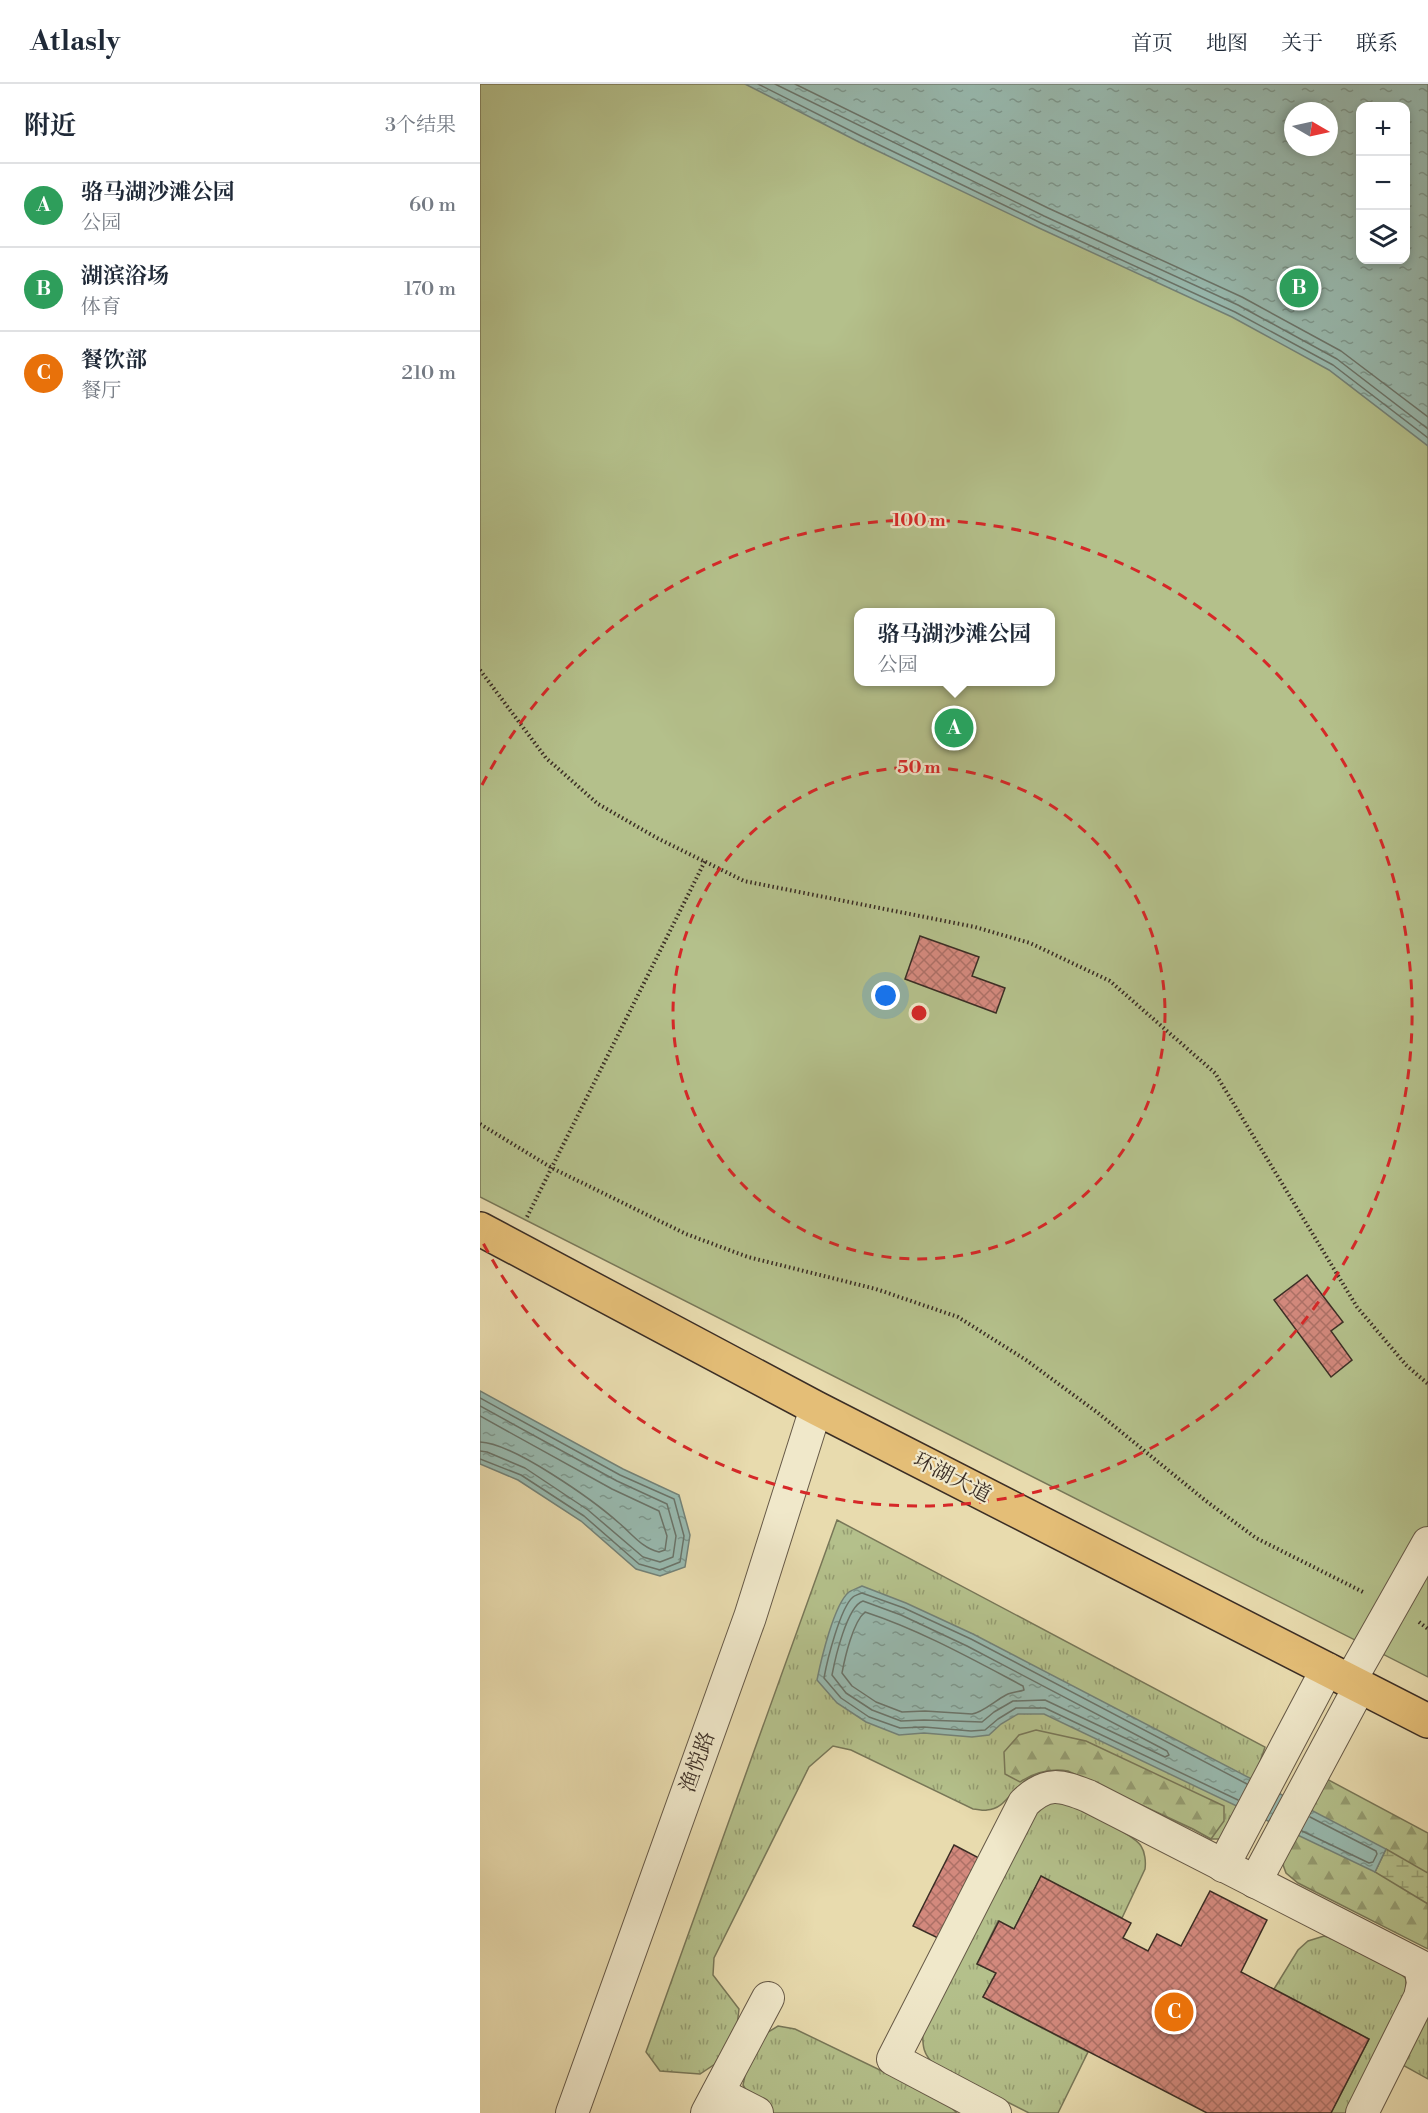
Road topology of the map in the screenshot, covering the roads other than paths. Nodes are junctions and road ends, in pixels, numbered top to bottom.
1 (480, 1229) edge
2 (816, 1408) junction
3 (1428, 1543) edge
4 (1346, 1678) junction
5 (1428, 1720) edge
6 (1223, 1866) junction
7 (1255, 1882) junction
8 (768, 1998) dead end
9 (712, 2103) edge
10 (577, 2111) edge
11 (988, 2111) edge
12 (757, 2113) edge
13 (1362, 2113) edge

1 - 2 main road, 环湖大道
2 - 4 main road, 环湖大道
2 - 10 street, 渔悦路
3 - 4 street
4 - 5 main road, 环湖大道
4 - 6 street
4 - 7 street
6 - 7 street
6 - 11 street
7 - 13 street
8 - 9 street
9 - 12 street

